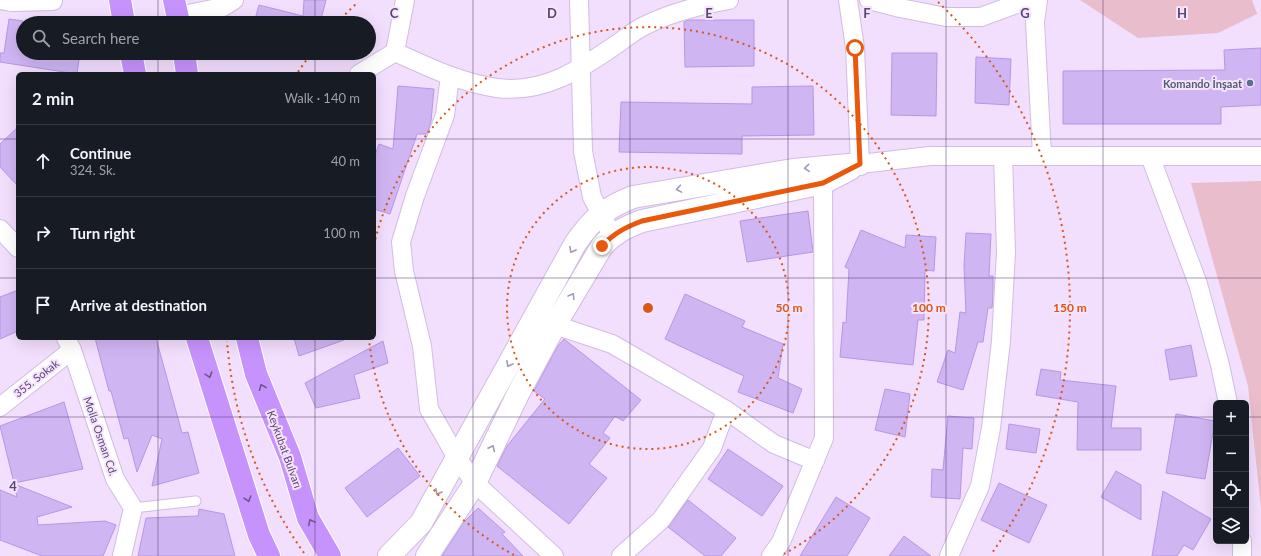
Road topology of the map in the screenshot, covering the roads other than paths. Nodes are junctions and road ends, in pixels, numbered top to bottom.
1 (0, 0) edge
2 (120, 0) edge
3 (234, 0) edge
4 (405, 0) edge
5 (579, 0) edge
6 (729, 0) edge
7 (848, 0) edge
8 (869, 0) edge
9 (1027, 0) edge
10 (1038, 0) edge
11 (53, 1) edge
12 (177, 13) edge
13 (123, 16) edge
14 (395, 52) junction
15 (133, 60) edge
16 (185, 60) edge
17 (582, 68) junction
18 (136, 72) edge
19 (187, 72) edge
20 (362, 72) edge
21 (450, 76) junction
22 (1042, 155) junction
23 (1003, 156) junction
24 (1150, 156) junction
25 (1261, 156) edge
26 (860, 164) junction
27 (823, 183) junction
28 (600, 214) junction
29 (0, 229) edge
30 (612, 235) junction
31 (16, 246) edge
32 (555, 325) junction
33 (198, 340) edge
34 (248, 340) edge
35 (69, 344) edge
36 (1227, 400) edge
37 (0, 407) edge
38 (726, 410) junction
39 (457, 458) junction
40 (814, 461) junction
41 (475, 483) junction
42 (196, 501) dead end
43 (133, 508) junction
44 (1242, 544) edge
45 (258, 546) edge
46 (122, 556) edge
47 (269, 556) edge
48 (330, 556) edge
49 (389, 556) edge
50 (427, 556) edge
51 (554, 556) edge
52 (621, 556) edge
53 (771, 556) edge
54 (949, 556) edge
55 (1242, 556) edge

1 - 11 street
2 - 13 highway
3 - 12 street
4 - 14 street
5 - 17 street
6 - 17 street
7 - 26 street
8 - 9 street
10 - 22 street
14 - 20 street
14 - 21 street
15 - 18 highway
16 - 19 highway
17 - 21 street
17 - 28 street
21 - 39 street
22 - 23 street
22 - 24 street
23 - 26 street
23 - 54 street
24 - 25 street
24 - 36 street
26 - 27 street
26 -> 28 street
27 - 30 street
27 - 40 street
28 - 30 street
28 -> 39 street
29 - 31 street
32 -> 30 street
32 - 38 street
41 -> 32 street
33 -> 45 highway
48 -> 34 highway, Keykubat Bulvarı
35 - 37 street, 355. Sokak
35 - 43 street, Molla Osman Cd.
38 - 40 street
38 - 52 street
39 - 41 street
39 -> 49 street
40 - 53 street
41 - 50 street
41 - 51 street
42 - 43 lane
43 - 46 street
44 - 55 street
45 - 47 highway

